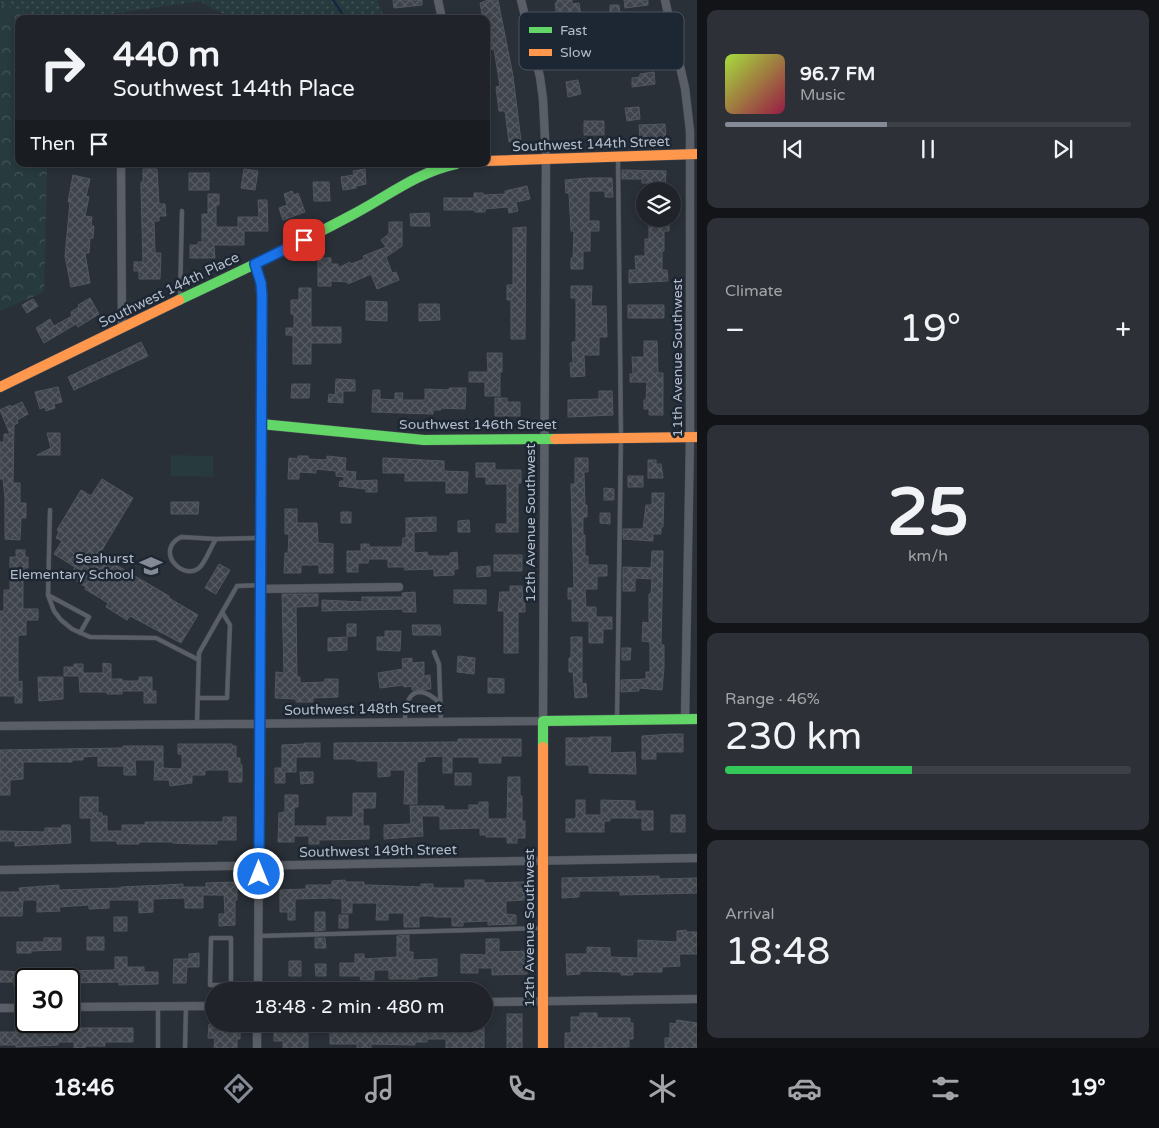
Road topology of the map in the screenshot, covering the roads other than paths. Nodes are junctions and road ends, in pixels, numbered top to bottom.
1 (438, 0) edge
2 (441, 15) edge
3 (538, 70) edge
4 (681, 70) edge
5 (693, 154) edge
6 (618, 156) junction
7 (546, 158) junction
8 (490, 161) edge
9 (121, 167) edge
10 (442, 167) edge
11 (693, 177) edge
12 (182, 211) dead end
13 (255, 264) junction
14 (180, 300) junction
15 (122, 328) junction
16 (0, 387) edge
17 (261, 424) junction
18 (621, 437) junction
19 (693, 437) edge
20 (544, 438) junction
21 (50, 510) dead end
22 (261, 538) junction
23 (216, 539) junction
24 (260, 586) junction
25 (398, 587) dead end
26 (48, 595) junction
27 (222, 612) junction
28 (80, 633) junction
29 (434, 652) dead end
30 (199, 660) junction
31 (198, 698) junction
32 (441, 704) junction
33 (696, 718) edge
34 (685, 719) junction
35 (617, 720) junction
36 (442, 722) junction
37 (543, 722) junction
38 (405, 723) junction
39 (259, 724) junction
40 (197, 725) junction
41 (0, 726) edge
42 (696, 858) edge
43 (542, 860) junction
44 (259, 865) junction
45 (0, 870) edge
46 (542, 928) junction
47 (258, 936) junction
48 (258, 982) edge
49 (219, 985) joint
50 (696, 999) edge
51 (543, 1001) junction
52 (493, 1002) edge
53 (186, 1006) junction
54 (205, 1006) edge
55 (80, 1007) edge
56 (158, 1007) junction
57 (0, 1008) edge
58 (15, 1008) edge
59 (257, 1032) edge
60 (158, 1048) edge
61 (185, 1048) edge
62 (257, 1048) edge
63 (543, 1048) edge

1 - 2 street
3 - 7 street, 12th Avenue Southwest
4 - 5 street, 11th Avenue Southwest
5 - 6 street, Southwest 144th Street
5 - 11 street, 11th Avenue Southwest
6 - 7 street, Southwest 144th Street
6 - 18 lane
7 - 8 street, Southwest 144th Street
7 - 20 street, 12th Avenue Southwest
9 - 15 street
10 - 13 street, Southwest 144th Place
11 - 19 street, 11th Avenue Southwest
12 - 14 lane
13 - 14 street, Southwest 144th Place
13 - 17 street
14 - 15 street, Southwest 144th Place
15 - 16 street, Southwest 144th Place
17 - 20 street, Southwest 146th Street
17 - 22 street
18 - 19 street, Southwest 146th Street
18 - 20 street, Southwest 146th Street
18 - 35 lane
19 - 34 street, 11th Avenue Southwest
20 - 37 street, 12th Avenue Southwest
21 - 26 lane
22 - 23 lane
22 - 24 street
23 - 23 lane
24 - 25 street
24 - 27 lane
24 - 39 street
26 - 28 lane
26 - 28 lane
27 - 30 lane
27 - 31 lane
28 - 30 lane
29 - 32 lane
30 - 31 lane
31 - 40 lane
32 - 36 lane
32 - 38 lane
33 - 34 street, Southwest 148th Street
34 - 35 street, Southwest 148th Street
35 - 37 street, Southwest 148th Street
36 - 37 street, Southwest 148th Street
36 - 38 street, Southwest 148th Street
37 - 43 street, 12th Avenue Southwest
38 - 39 street, Southwest 148th Street
39 - 40 street, Southwest 148th Street
39 - 44 street
40 - 41 street, Southwest 148th Street
42 - 43 street, Southwest 149th Street
43 - 44 street, Southwest 149th Street
43 - 46 street, 12th Avenue Southwest
44 - 45 street, Southwest 149th Street
44 - 47 street
46 - 47 lane
46 - 51 street, 12th Avenue Southwest
47 - 48 street
49 - 49 lane
50 - 51 street
51 - 52 street
51 - 63 street, 12th Avenue Southwest
53 - 54 street
53 - 56 street
53 - 61 lane
55 - 56 street
56 - 60 lane
57 - 58 street
59 - 62 street

